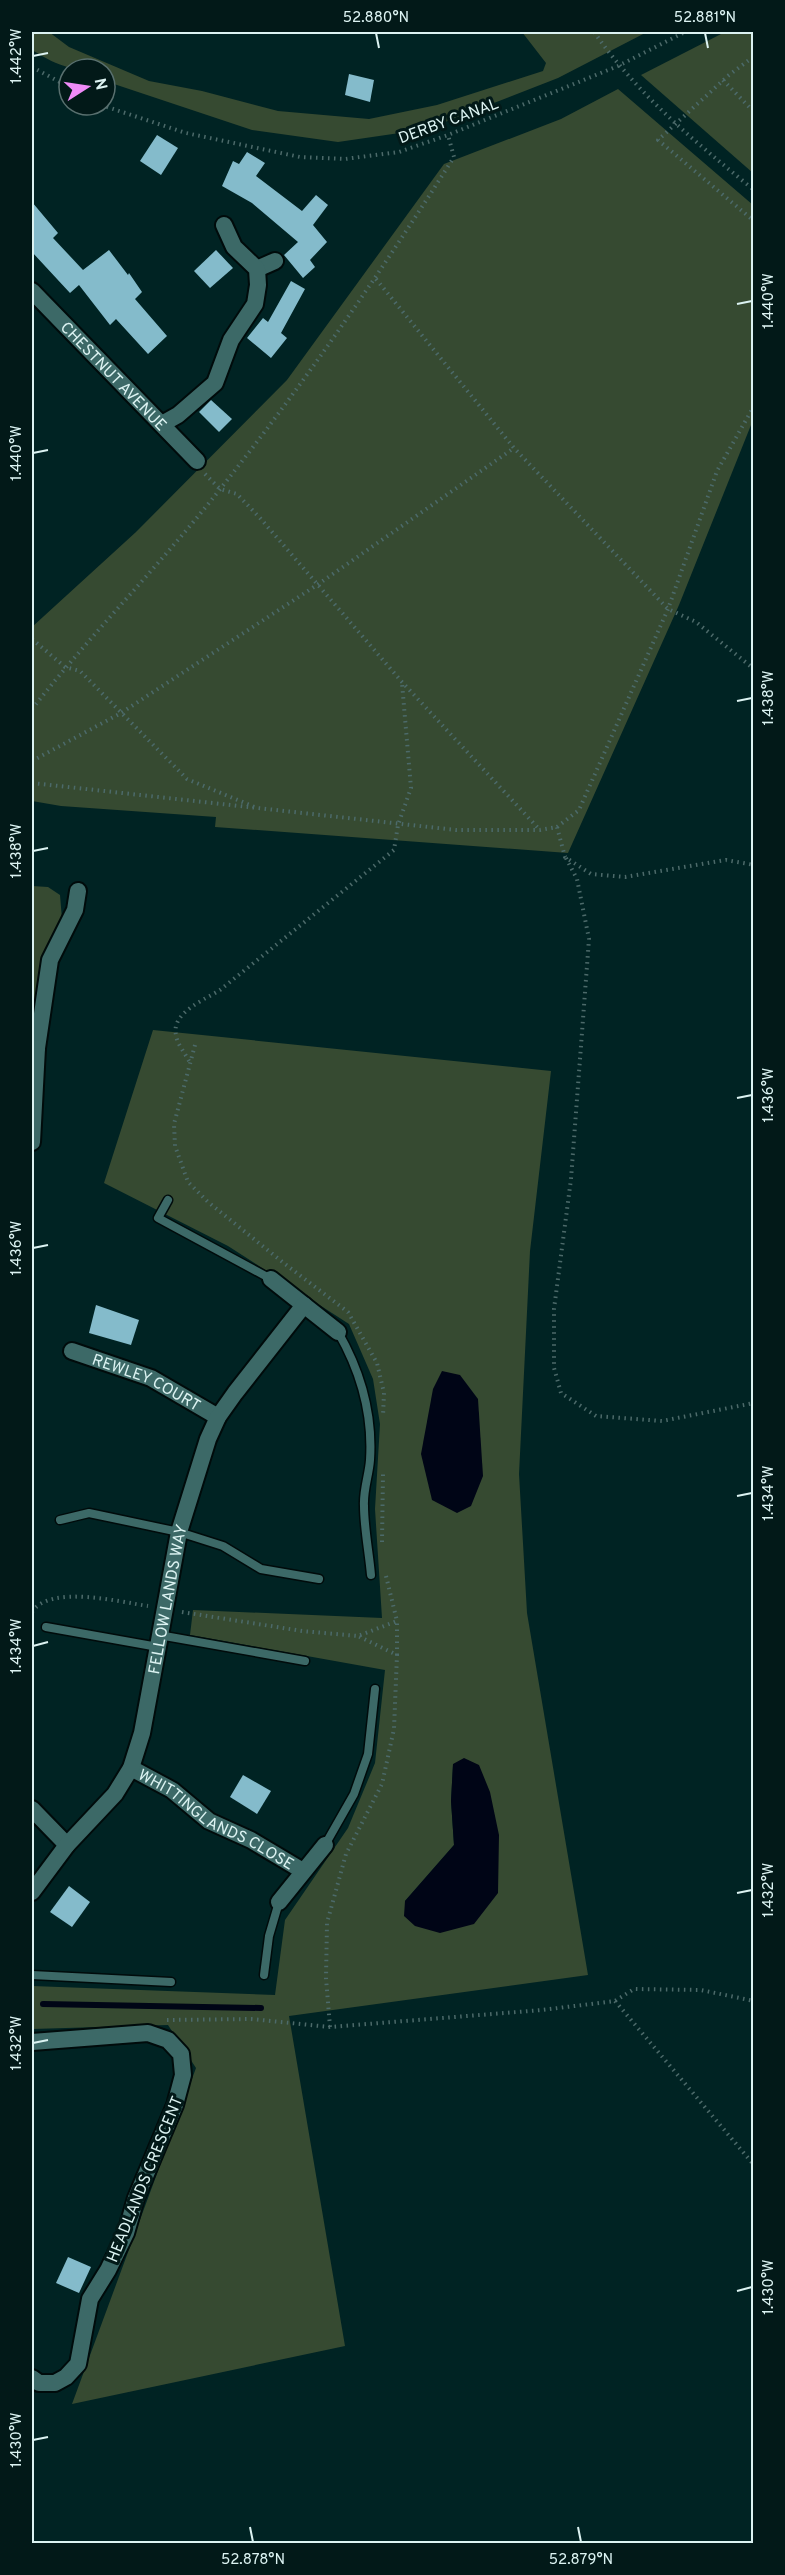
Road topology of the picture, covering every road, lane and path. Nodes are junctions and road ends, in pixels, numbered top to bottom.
1 (594, 32) edge
2 (685, 32) edge
3 (752, 59) edge
4 (618, 66) junction
5 (32, 67) edge
6 (723, 80) junction
7 (57, 81) edge
8 (117, 110) edge
9 (753, 112) edge
10 (675, 125) junction
11 (448, 135) junction
12 (753, 190) edge
13 (753, 221) edge
14 (224, 225) dead end
15 (275, 261) dead end
16 (257, 269) junction
17 (376, 279) junction
18 (32, 291) edge
19 (753, 406) edge
20 (162, 424) junction
21 (514, 448) junction
22 (197, 461) joint
23 (220, 489) junction
24 (316, 585) junction
25 (668, 609) junction
26 (32, 639) edge
27 (65, 667) junction
28 (753, 669) edge
29 (402, 682) junction
30 (32, 709) edge
31 (121, 713) junction
32 (32, 761) edge
33 (32, 783) edge
34 (262, 810) junction
35 (398, 825) junction
36 (557, 827) junction
37 (540, 830) junction
38 (566, 857) junction
39 (753, 865) edge
40 (78, 891) dead end
41 (34, 1047) edge
42 (190, 1062) dead end
43 (32, 1143) edge
44 (168, 1200) dead end
45 (271, 1280) joint
46 (304, 1305) junction
47 (338, 1332) joint
48 (72, 1351) dead end
49 (753, 1403) edge
50 (218, 1417) junction
51 (60, 1520) dead end
52 (179, 1532) junction
53 (371, 1575) dead end
54 (319, 1579) dead end
55 (164, 1608) junction
56 (32, 1612) edge
57 (46, 1627) dead end
58 (358, 1636) junction
59 (158, 1641) junction
60 (304, 1661) dead end
61 (375, 1689) dead end
62 (131, 1768) junction
63 (32, 1809) edge
64 (67, 1845) junction
65 (325, 1845) joint
66 (303, 1871) junction
67 (32, 1892) edge
68 (279, 1902) joint
69 (327, 1923) dead end
70 (32, 1975) edge
71 (264, 1975) dead end
72 (171, 1983) dead end
73 (615, 2001) junction
74 (753, 2001) edge
75 (160, 2020) dead end
76 (330, 2027) junction
77 (32, 2042) edge
78 (753, 2165) edge
79 (32, 2378) edge

1 - 4 path
2 - 4 path, DERBY CANAL
3 - 6 path
4 - 10 path
4 - 11 path, DERBY CANAL
5 - 7 path
6 - 9 path
6 - 10 path
8 - 11 path, DERBY CANAL
10 - 12 path
10 - 13 path
11 - 17 path
14 - 16 street
15 - 16 street
16 - 20 street
17 - 21 path
17 - 23 path
18 - 20 street, CHESTNUT AVENUE
19 - 25 path
20 - 22 street, CHESTNUT AVENUE
21 - 24 path
21 - 25 path
22 - 23 path
23 - 24 path
23 - 27 path
24 - 29 path
24 - 31 path
25 - 28 path
25 - 36 path
26 - 27 path
27 - 30 path
27 - 31 path
29 - 35 path
29 - 37 path
31 - 32 path
31 - 34 path
33 - 34 path
34 - 35 path
35 - 37 path
35 - 42 path
36 - 37 path
36 - 38 path
38 - 39 path
38 - 49 path
40 - 41 street
41 - 43 street
44 - 45 lane
45 - 46 street
46 - 47 street
46 - 50 street, FELLOW LANDS WAY
47 - 53 lane
48 - 50 street, REWLEY COURT
50 - 52 street, FELLOW LANDS WAY
51 - 52 lane
52 - 54 lane
52 - 55 street, FELLOW LANDS WAY
55 - 56 path
55 - 58 path
55 - 59 street, FELLOW LANDS WAY
57 - 59 lane
58 - 58 path
59 - 60 lane
59 - 62 street, FELLOW LANDS WAY
61 - 65 lane
62 - 64 street, FELLOW LANDS WAY
62 - 66 street, WHITTINGLANDS CLOSE
63 - 64 street
64 - 67 street, FELLOW LANDS WAY
65 - 66 street, WHITTINGLANDS CLOSE
66 - 68 street, WHITTINGLANDS CLOSE
68 - 71 lane
69 - 76 path
70 - 72 lane
73 - 74 path
73 - 76 path
73 - 78 path
75 - 76 path
77 - 79 street, HEADLANDS CRESCENT

